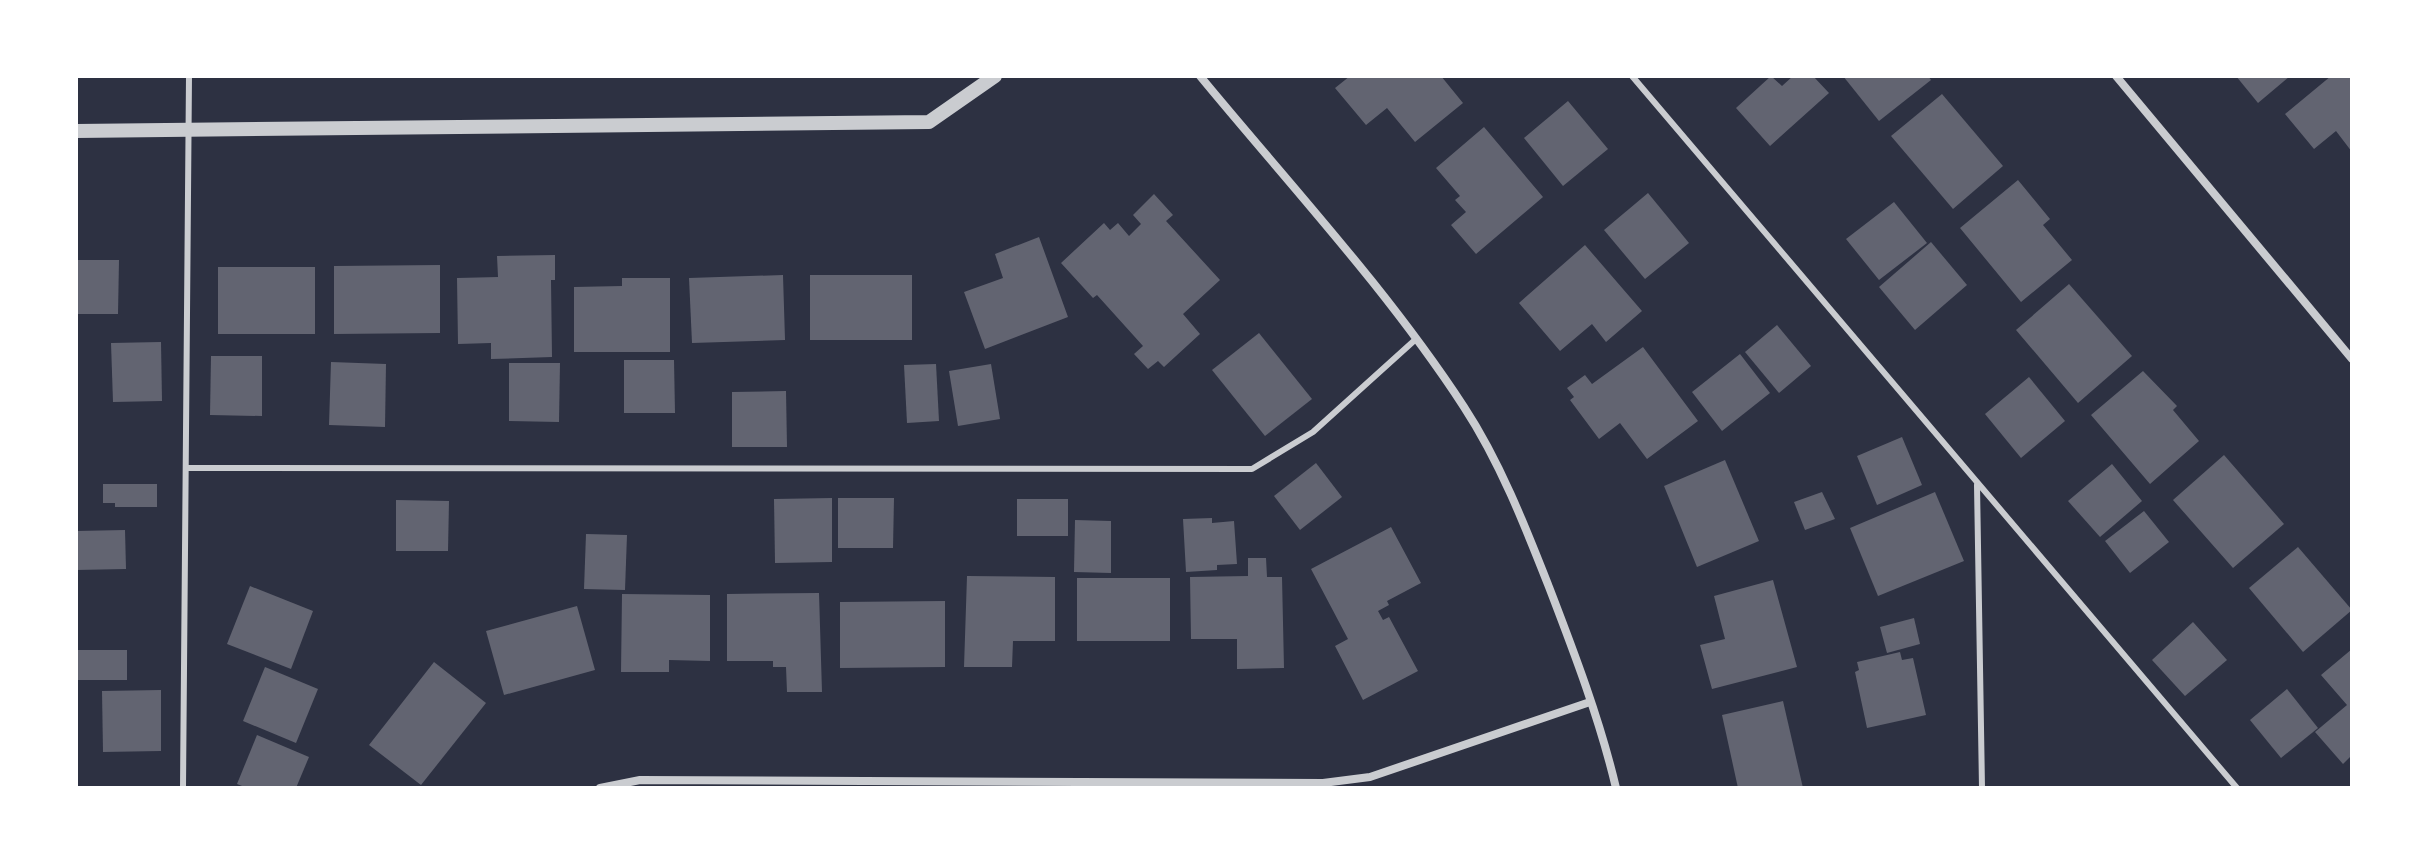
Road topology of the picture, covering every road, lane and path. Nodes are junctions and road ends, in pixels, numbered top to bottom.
1 (189, 76) edge
2 (995, 76) edge
3 (1200, 76) edge
4 (1632, 76) edge
5 (2116, 76) edge
6 (76, 131) edge
7 (189, 131) junction
8 (1416, 339) junction
9 (2352, 359) edge
10 (186, 468) junction
11 (1977, 485) junction
12 (1590, 702) junction
13 (183, 788) edge
14 (600, 788) edge
15 (1616, 788) edge
16 (1982, 788) edge
17 (2237, 788) edge

1 - 7 lane
2 - 7 street
3 - 8 street
4 - 11 lane
5 - 9 street
6 - 7 street
7 - 10 lane
8 - 10 lane
8 - 12 street
10 - 13 lane
11 - 16 lane
11 - 17 lane
12 - 14 street
12 - 15 street

